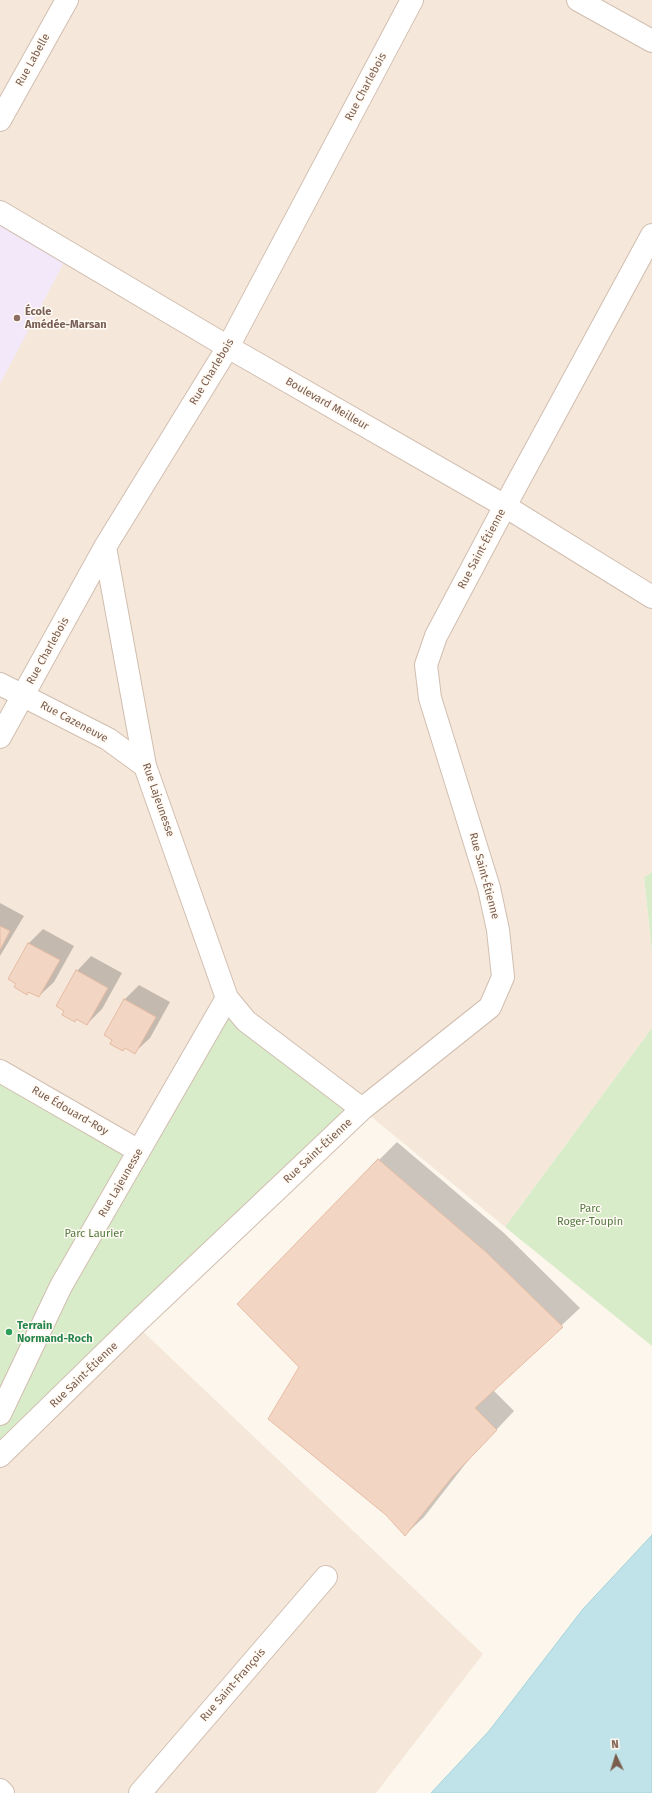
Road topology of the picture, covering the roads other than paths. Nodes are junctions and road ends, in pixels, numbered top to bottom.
1 (67, 0) edge
2 (412, 0) edge
3 (578, 0) edge
4 (652, 41) edge
5 (0, 120) edge
6 (0, 212) edge
7 (652, 235) edge
8 (228, 347) junction
9 (505, 506) junction
10 (105, 547) junction
11 (652, 597) edge
12 (0, 684) edge
13 (24, 696) junction
14 (0, 737) edge
15 (145, 766) junction
16 (227, 998) junction
17 (0, 1071) edge
18 (362, 1109) junction
19 (139, 1151) junction
20 (0, 1414) edge
21 (0, 1456) edge
22 (326, 1577) dead end
23 (0, 1790) edge
24 (3, 1793) edge
25 (140, 1793) edge

1 - 5 street, Rue Labelle
2 - 8 street, Rue Charlebois
3 - 4 street
6 - 8 street, Boulevard Meilleur
7 - 9 street, Rue Saint-Étienne
8 - 9 street, Boulevard Meilleur
8 - 10 street, Rue Charlebois
9 - 11 street, Boulevard Meilleur
9 - 18 street, Rue Saint-Étienne
10 - 13 street, Rue Charlebois
10 - 15 street, Rue Lajeunesse
12 - 13 street, Rue Cazeneuve
13 - 14 street, Rue Charlebois
13 - 15 street, Rue Cazeneuve
15 - 16 street, Rue Lajeunesse
16 - 18 street, Rue Lajeunesse
16 - 19 street, Rue Lajeunesse
17 - 19 street, Rue Édouard-Roy
18 - 21 street, Rue Saint-Étienne
19 - 20 street, Rue Lajeunesse
22 - 25 street, Rue Saint-François
23 - 24 street

